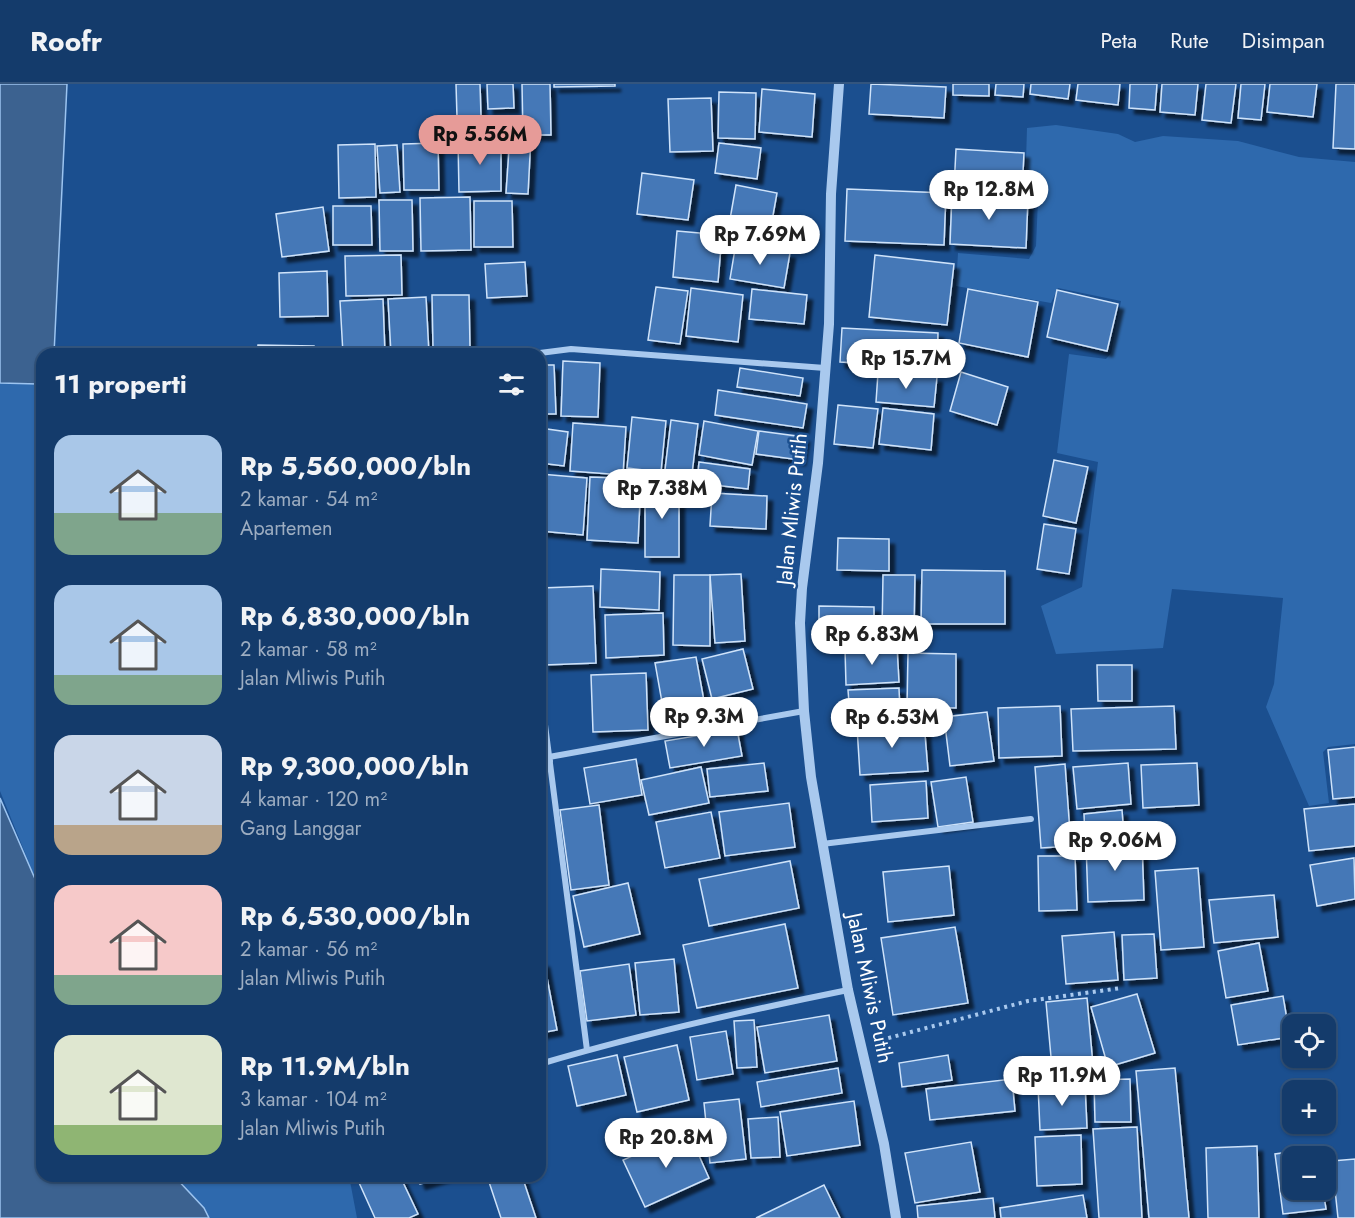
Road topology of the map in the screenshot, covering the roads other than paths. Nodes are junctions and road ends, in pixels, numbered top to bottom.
1 (839, 84) edge
2 (546, 353) edge
3 (825, 368) junction
4 (804, 711) junction
5 (546, 735) edge
6 (549, 759) junction
7 (546, 760) edge
8 (1031, 819) dead end
9 (822, 844) junction
10 (848, 990) junction
11 (587, 1050) junction
12 (546, 1062) edge
13 (896, 1218) edge

1 - 3 street, Jalan Mliwis Putih
2 - 3 street
3 - 4 street, Jalan Mliwis Putih
4 - 6 street
4 - 9 street, Jalan Mliwis Putih
5 - 6 street
6 - 7 street
6 - 11 street
8 - 9 street
9 - 10 street, Jalan Mliwis Putih
10 - 11 street
10 - 13 street, Jalan Mliwis Putih
11 - 12 street

